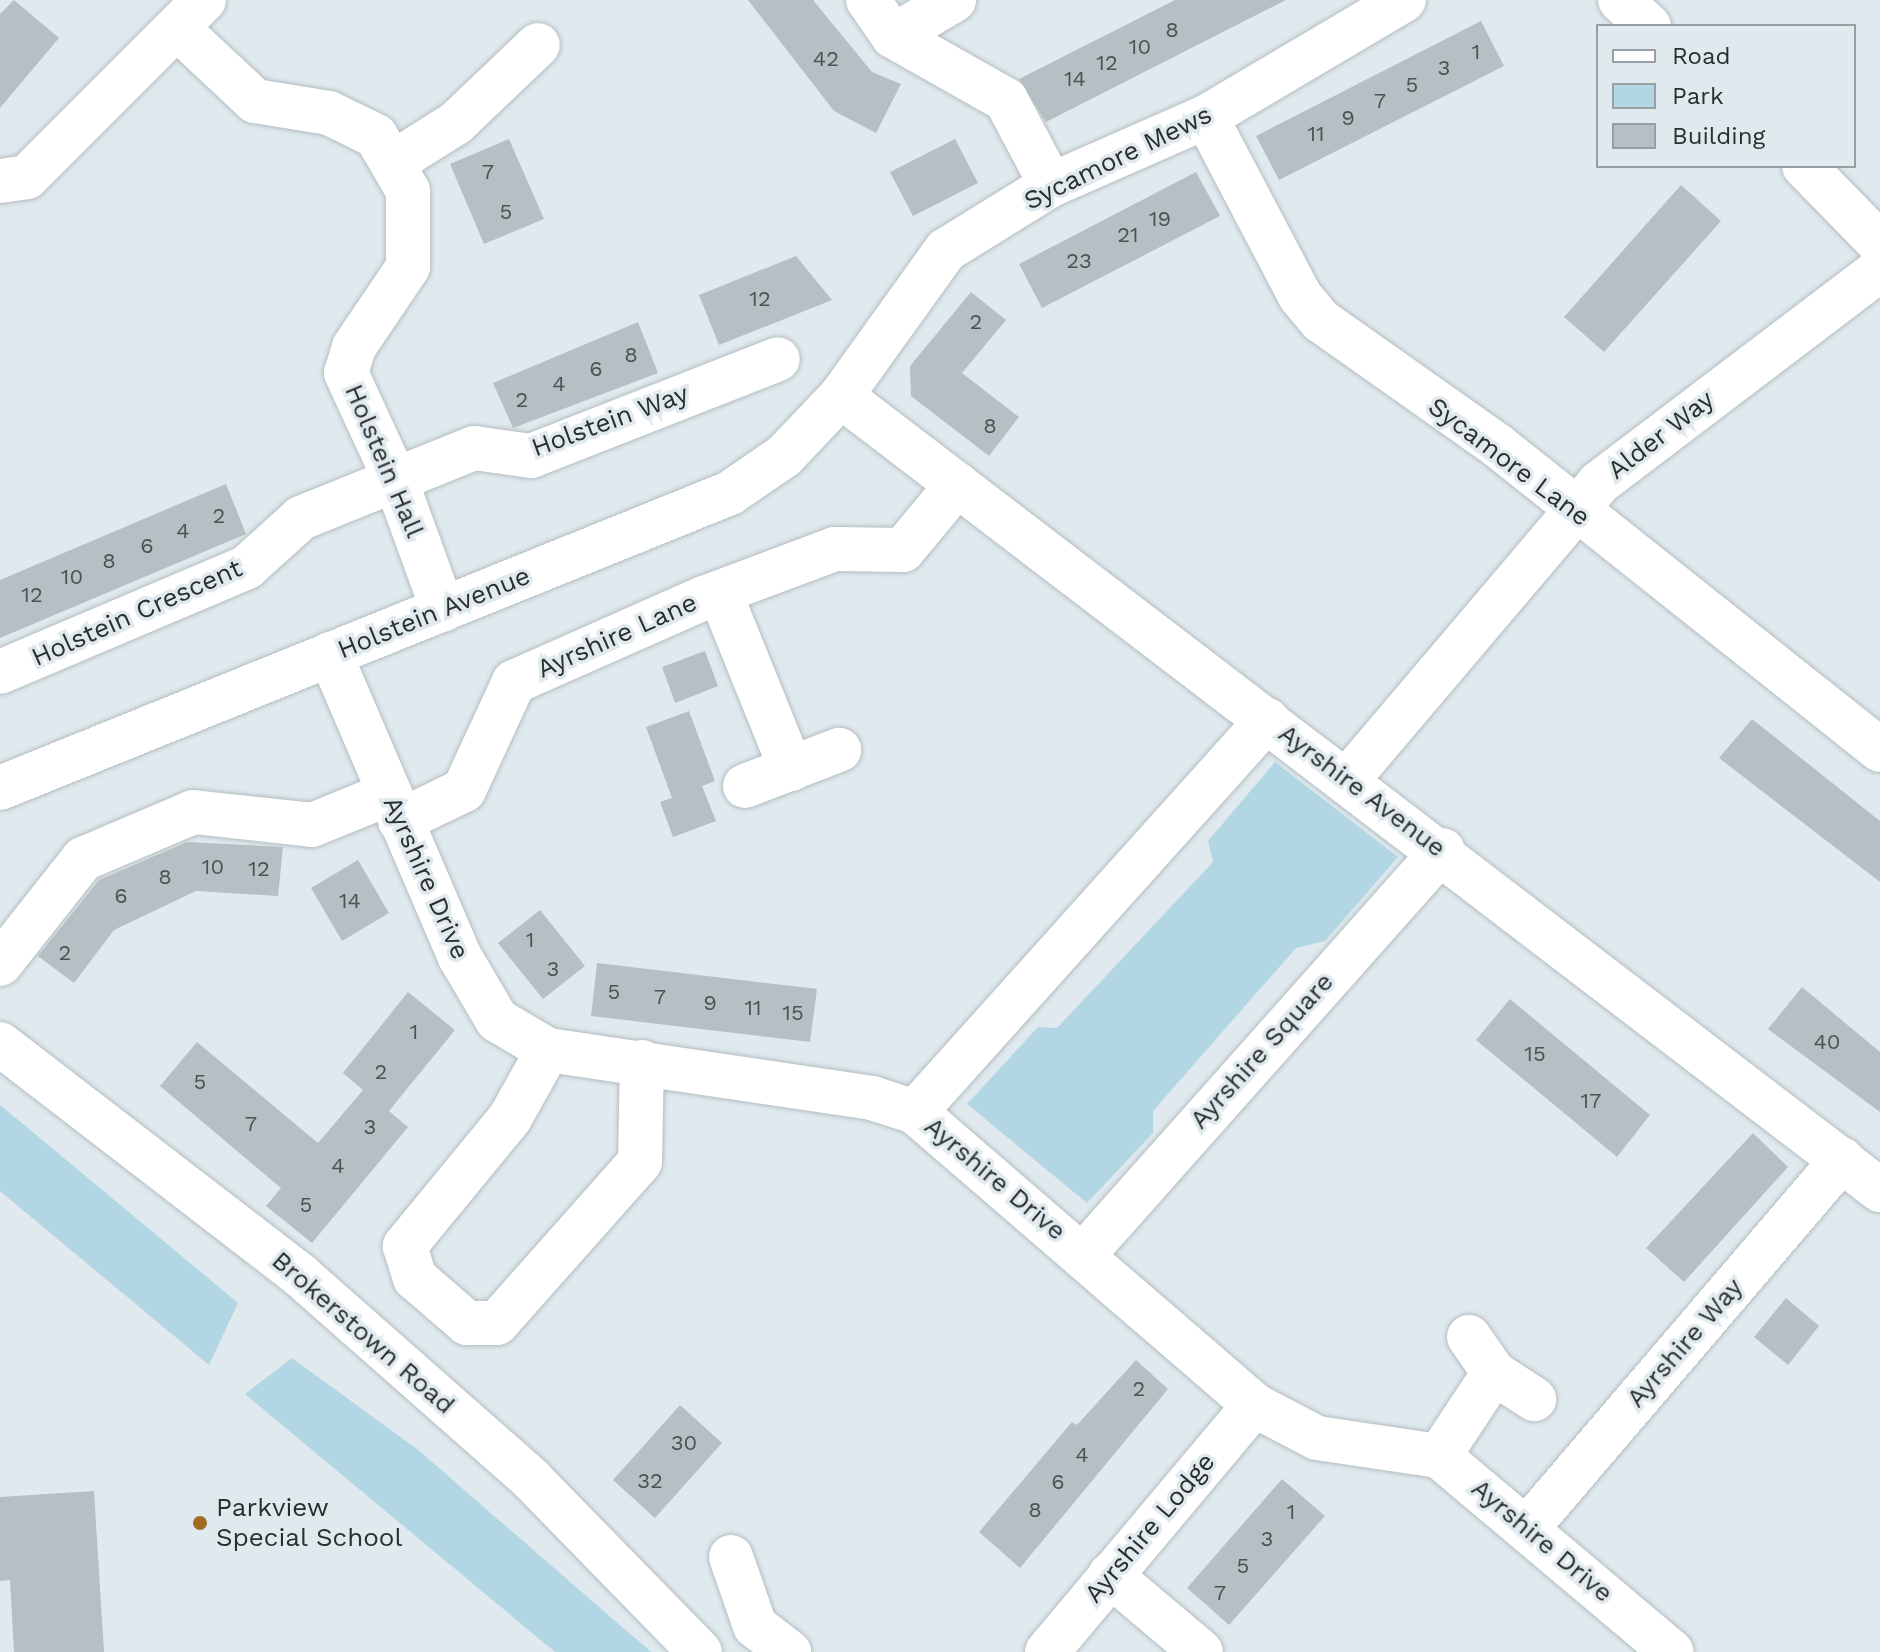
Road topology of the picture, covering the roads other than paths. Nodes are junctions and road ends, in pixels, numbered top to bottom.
1 (868, 0) edge
2 (954, 0) edge
3 (1404, 0) edge
4 (1620, 0) edge
5 (191, 14) edge
6 (1647, 24) edge
7 (893, 36) junction
8 (538, 45) dead end
9 (1206, 117) junction
10 (394, 162) junction
11 (1806, 168) edge
12 (0, 181) edge
13 (1051, 185) junction
14 (1880, 244) edge
15 (1880, 270) edge
16 (778, 359) dead end
17 (841, 396) junction
18 (396, 481) junction
19 (957, 485) junction
20 (1576, 513) junction
21 (720, 593) junction
22 (443, 610) junction
23 (330, 654) junction
24 (0, 672) edge
25 (1267, 720) junction
26 (839, 750) dead end
27 (1880, 750) edge
28 (791, 769) junction
29 (1349, 778) junction
30 (745, 786) dead end
31 (0, 788) edge
32 (394, 808) junction
33 (1443, 850) junction
34 (0, 964) edge
35 (0, 1044) edge
36 (548, 1050) junction
37 (642, 1062) junction
38 (915, 1112) junction
39 (1842, 1160) junction
40 (1880, 1190) edge
41 (1084, 1254) junction
42 (1469, 1337) dead end
43 (1494, 1373) junction
44 (1534, 1399) dead end
45 (1254, 1405) junction
46 (1439, 1456) junction
47 (1529, 1526) junction
48 (731, 1557) dead end
49 (1110, 1575) junction
50 (700, 1652) edge
51 (789, 1652) edge
52 (1047, 1652) edge
53 (1201, 1652) edge
54 (1672, 1652) edge

1 - 7 street
2 - 7 street
3 - 9 street, Sycamore Mews
4 - 6 street
5 - 10 street, Holstein Hall
5 - 12 street
7 - 13 street
8 - 10 street
9 - 13 street, Sycamore Mews
9 - 20 street, Sycamore Lane
10 - 18 street, Holstein Hall
11 - 14 street
13 - 17 street, Sycamore Mews
15 - 20 street, Alder Way
16 - 18 street, Holstein Way
17 - 19 street, Ayrshire Avenue
17 - 22 street, Holstein Avenue
18 - 22 street, Holstein Hall
18 - 24 street, Holstein Crescent
19 - 21 street, Ayrshire Lane
19 - 25 street, Ayrshire Avenue
20 - 27 street, Sycamore Lane
20 - 29 street, Alder Way
21 - 28 street, Ayrshire Lane
21 - 32 street, Ayrshire Lane
22 - 23 street, Holstein Avenue
23 - 31 street, Holstein Avenue
23 - 32 street, Ayrshire Drive
25 - 29 street, Ayrshire Avenue
25 - 38 street
26 - 28 street
28 - 30 street
29 - 33 street, Ayrshire Avenue
32 - 34 street, Ayrshire Lane
32 - 36 street, Ayrshire Drive
33 - 39 street, Ayrshire Avenue
33 - 41 street, Ayrshire Square
35 - 50 street, Brokerstown Road
36 - 37 street, Ayrshire Drive
36 - 37 street
37 - 38 street, Ayrshire Drive
38 - 41 street, Ayrshire Drive
39 - 40 street, Ayrshire Avenue
39 - 47 street, Ayrshire Way
41 - 45 street, Ayrshire Drive
42 - 43 street
43 - 44 street
43 - 46 street
45 - 46 street, Ayrshire Drive
45 - 49 street, Ayrshire Lodge
46 - 47 street, Ayrshire Drive
47 - 54 street, Ayrshire Drive
48 - 51 street
49 - 52 street, Ayrshire Lodge
49 - 53 street

